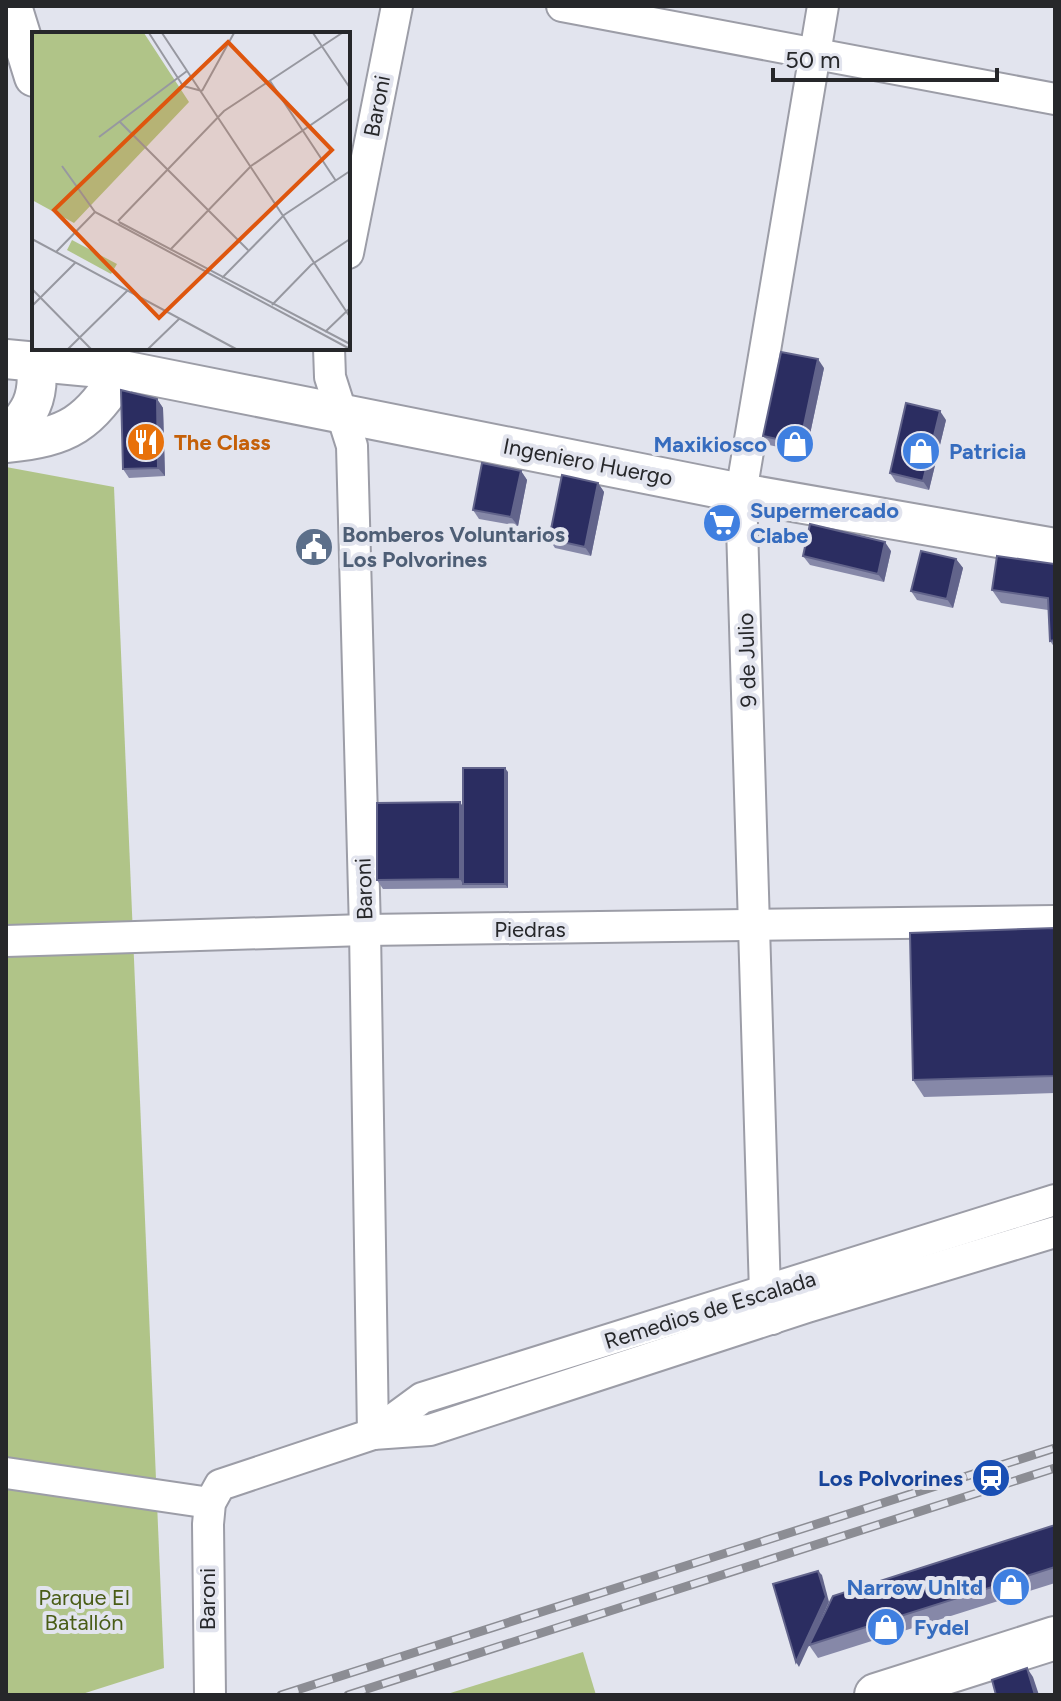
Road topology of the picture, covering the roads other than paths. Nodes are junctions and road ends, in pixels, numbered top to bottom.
1 (12, 6) edge
2 (397, 6) edge
3 (562, 6) edge
4 (823, 6) edge
5 (814, 55) junction
6 (32, 71) edge
7 (1055, 99) edge
8 (350, 243) edge
9 (329, 350) edge
10 (121, 359) edge
11 (21, 361) edge
12 (342, 413) junction
13 (6, 441) edge
14 (741, 493) junction
15 (1055, 548) edge
16 (1055, 921) edge
17 (757, 928) junction
18 (365, 930) junction
19 (6, 941) edge
20 (1055, 1200) edge
21 (1055, 1232) edge
22 (769, 1306) junction
23 (373, 1434) junction
24 (6, 1473) edge
25 (210, 1503) junction
26 (1055, 1638) edge
27 (210, 1695) edge
28 (876, 1695) edge

1 - 6 street
2 - 8 street, Baroni
3 - 5 street
4 - 5 street, 9 de Julio
5 - 7 street
5 - 14 street, 9 de Julio
9 - 12 street, Baroni
10 - 11 street, Ingeniero Huergo
10 - 12 street, Ingeniero Huergo
10 - 13 street
11 - 13 street
12 - 14 street, Ingeniero Huergo
12 - 18 street, Baroni
14 - 15 street, Ingeniero Huergo
14 - 17 street, 9 de Julio
16 - 17 street, Piedras
17 - 18 street, Piedras
17 - 22 street, 9 de Julio
18 - 19 street, Piedras
18 - 23 street, Baroni
20 - 22 street, Remedios de Escalada
21 - 22 street, Remedios de Escalada
22 - 23 street, Remedios de Escalada
23 - 25 street, Remedios de Escalada
24 - 25 street
25 - 27 street, Baroni
26 - 28 main road

